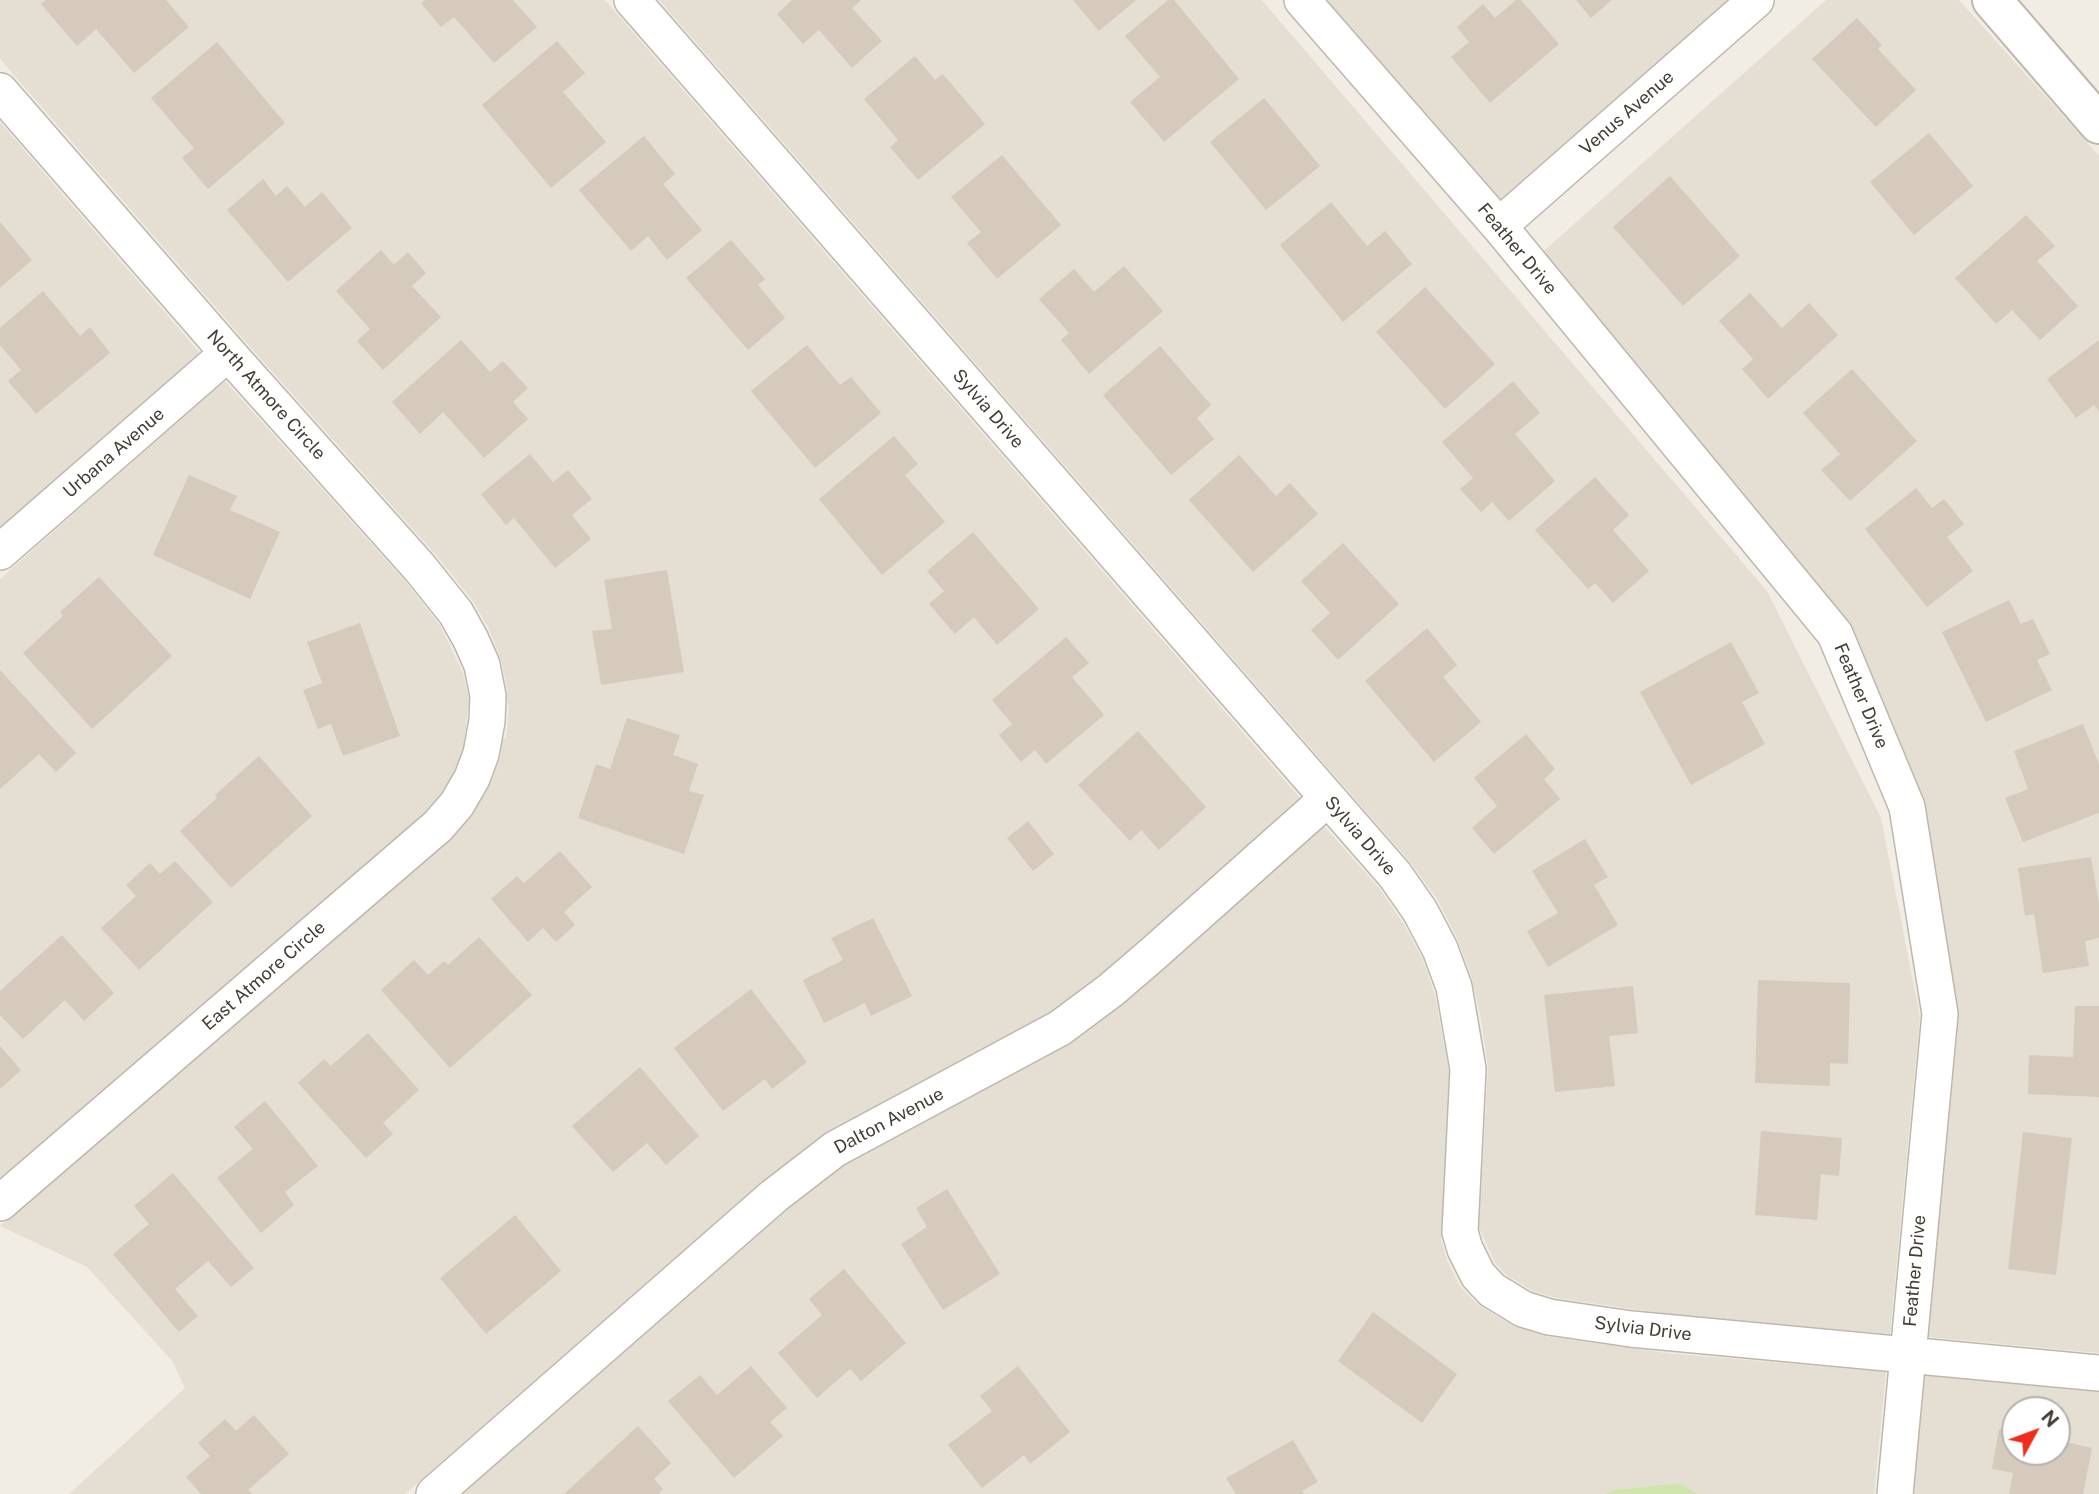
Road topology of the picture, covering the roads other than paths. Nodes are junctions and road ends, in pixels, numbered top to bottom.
1 (632, 0) edge
2 (1302, 0) edge
3 (1756, 0) edge
4 (1992, 0) edge
5 (0, 91) edge
6 (2099, 124) edge
7 (1499, 226) junction
8 (228, 353) junction
9 (0, 552) edge
10 (487, 721) joint
11 (1328, 799) junction
12 (0, 1203) edge
13 (1907, 1354) junction
14 (2099, 1373) edge
15 (434, 1494) edge
16 (1895, 1494) edge

1 - 11 street, Sylvia Drive
2 - 7 street, Feather Drive
3 - 7 street, Venus Avenue
4 - 6 street
5 - 8 street, North Atmore Circle
7 - 13 street, Feather Drive
8 - 9 street, Urbana Avenue
8 - 10 street, North Atmore Circle
10 - 12 street, East Atmore Circle
11 - 13 street, Sylvia Drive
11 - 15 street, Dalton Avenue
13 - 14 street, Sylvia Drive
13 - 16 street, Feather Drive

